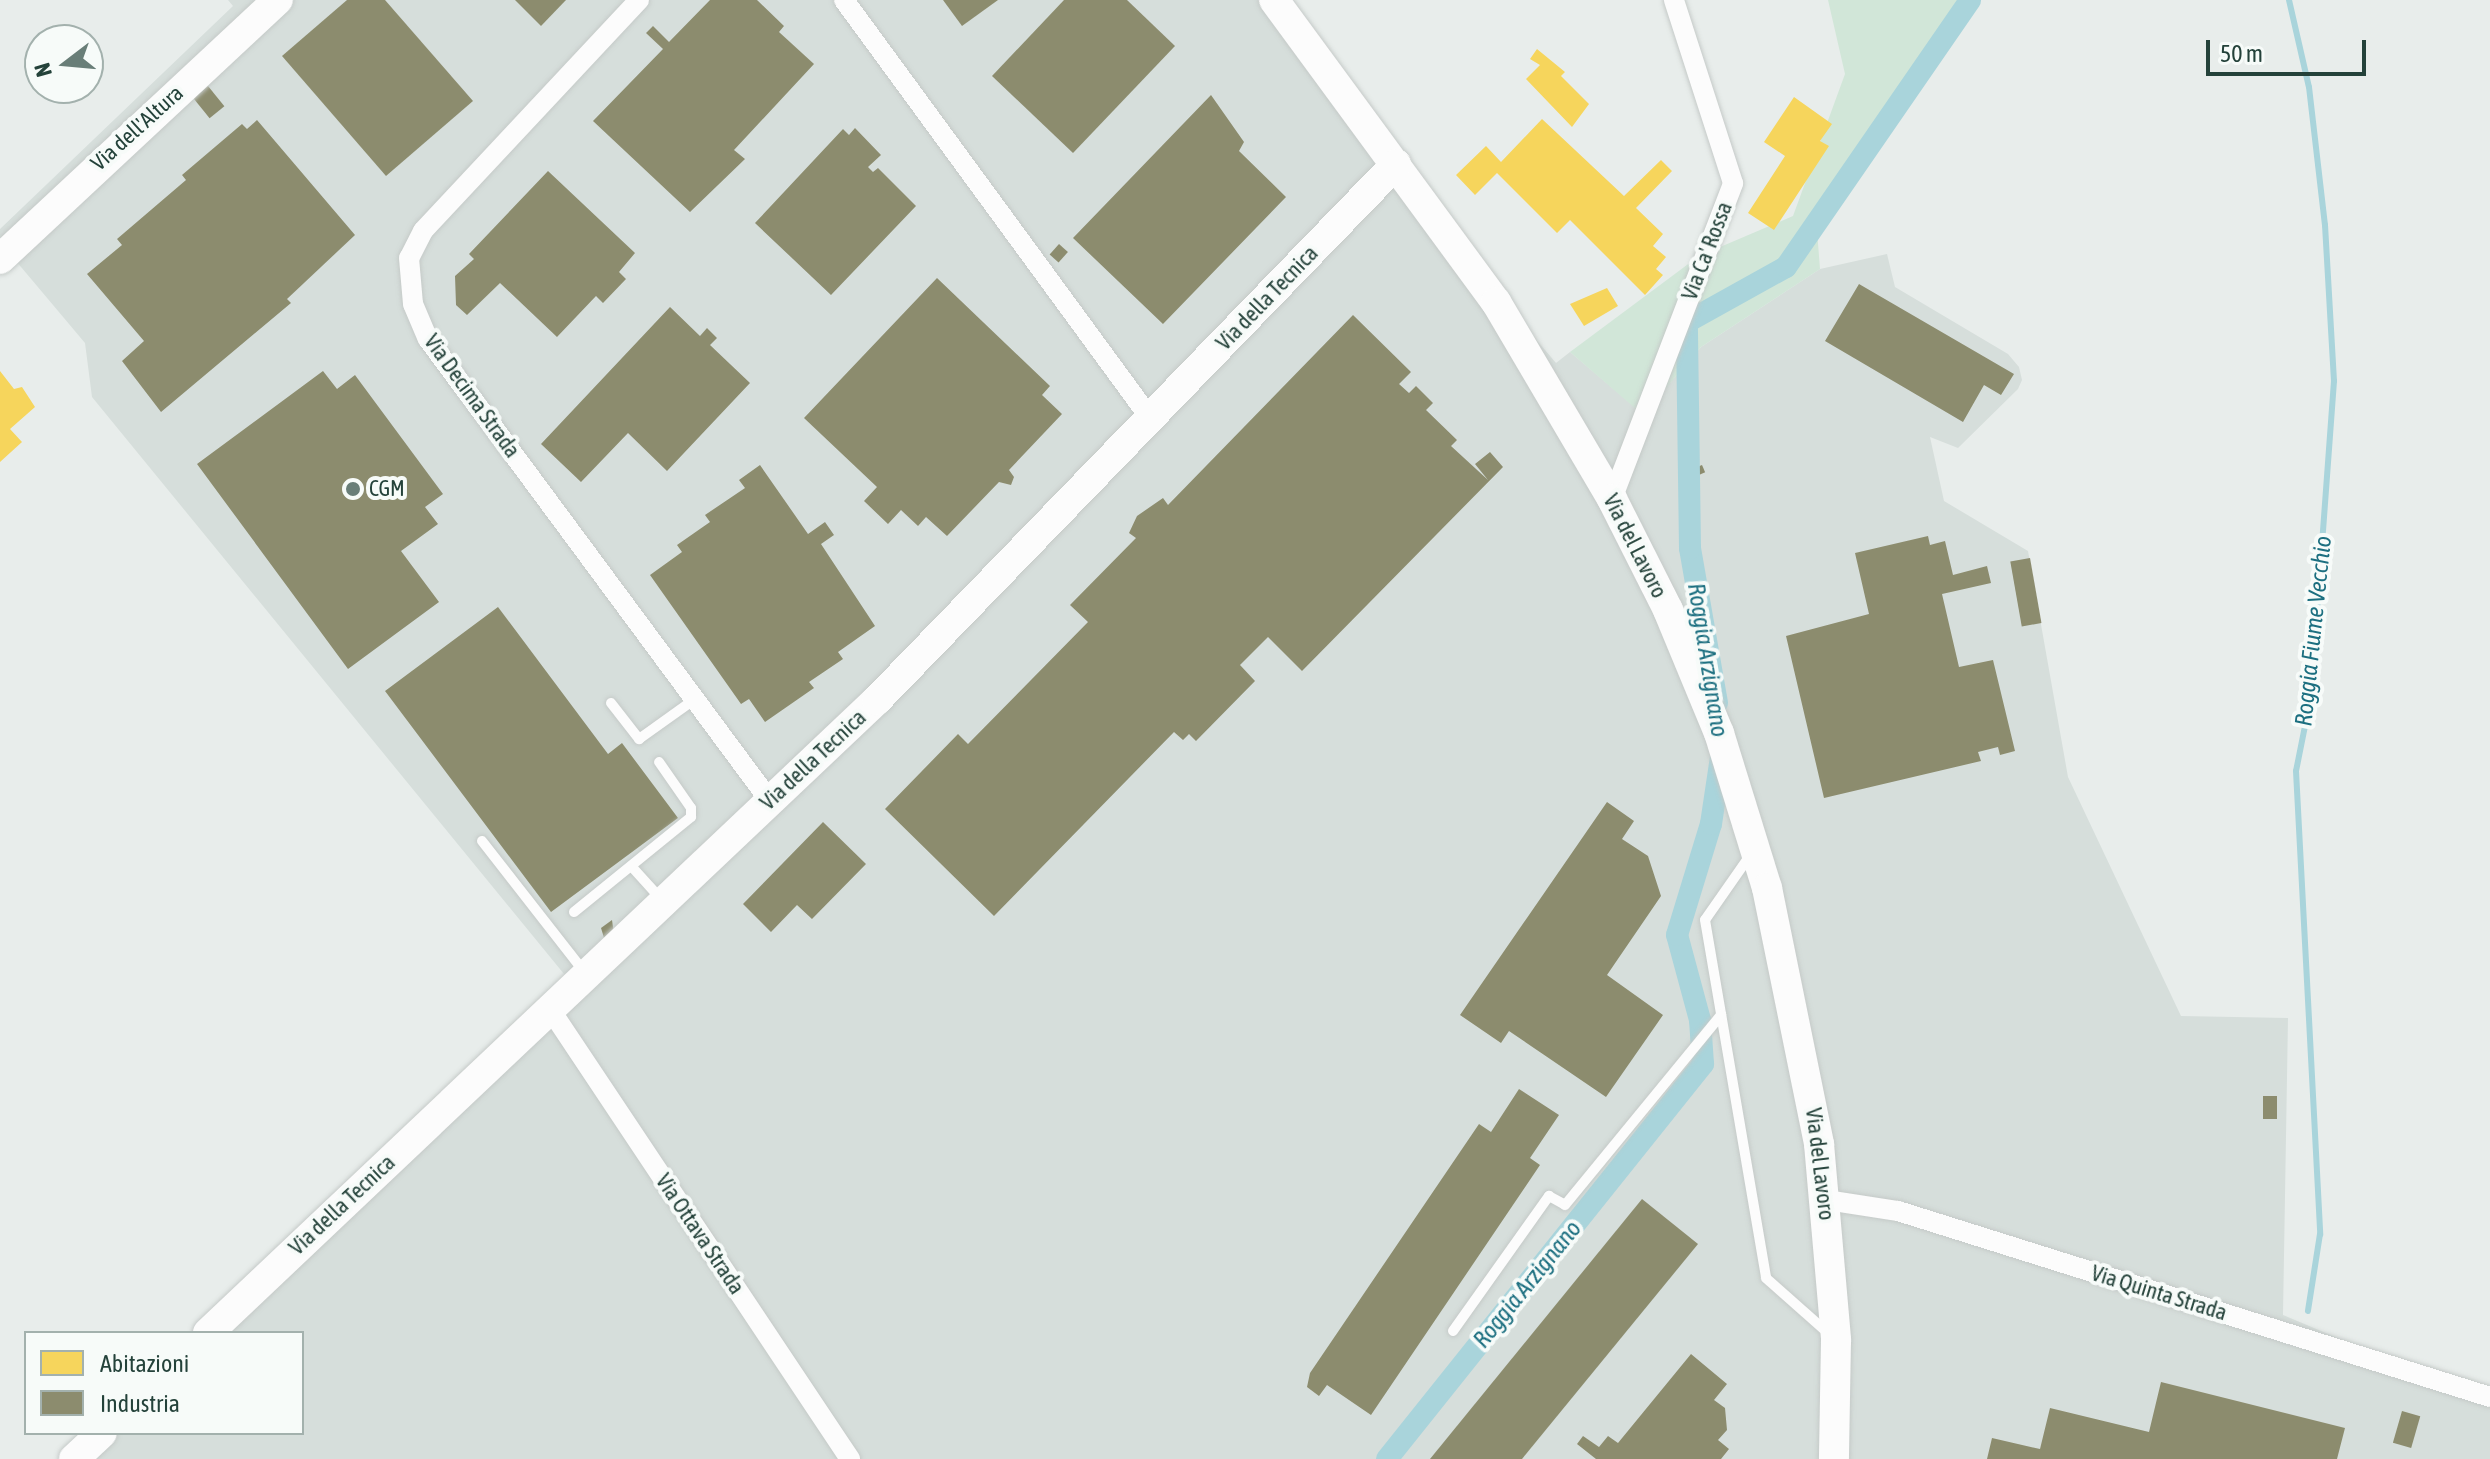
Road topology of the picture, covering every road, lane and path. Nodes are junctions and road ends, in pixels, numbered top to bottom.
1 (278, 0) edge
2 (639, 0) edge
3 (844, 0) edge
4 (1274, 0) edge
5 (1674, 0) edge
6 (1396, 164) junction
7 (0, 259) edge
8 (1150, 418) junction
9 (1612, 499) junction
10 (695, 699) junction
11 (611, 703) dead end
12 (659, 762) dead end
13 (770, 801) junction
14 (482, 841) dead end
15 (1755, 849) junction
16 (632, 867) junction
17 (664, 902) junction
18 (574, 912) dead end
19 (586, 975) junction
20 (550, 1009) junction
21 (1721, 1015) junction
22 (1826, 1200) junction
23 (210, 1331) edge
24 (1453, 1331) dead end
25 (1836, 1340) junction
26 (2490, 1397) edge
27 (100, 1435) edge
28 (74, 1459) edge
29 (850, 1459) edge
30 (1834, 1459) edge

1 - 7 street, Via dell'Altura
2 - 10 street, Via Decima Strada
3 - 8 street
4 - 6 street, Via del Lavoro
5 - 9 street, Via Ca' Rossa
6 - 8 street, Via della Tecnica
6 - 9 street, Via del Lavoro
8 - 13 street, Via della Tecnica
9 - 15 street, Via del Lavoro
10 - 11 lane
10 - 13 street, Via Decima Strada
12 - 16 lane
13 - 17 street, Via della Tecnica
14 - 19 lane
15 - 21 lane
15 - 22 street, Via del Lavoro
16 - 17 lane
16 - 18 lane
17 - 19 street, Via della Tecnica
19 - 20 street, Via della Tecnica
20 - 23 street, Via della Tecnica
20 - 29 street, Via Ottava Strada
21 - 24 lane
21 - 25 lane
22 - 25 street, Via del Lavoro
22 - 26 street, Via Quinta Strada
25 - 30 street, Via del Lavoro
27 - 28 street

